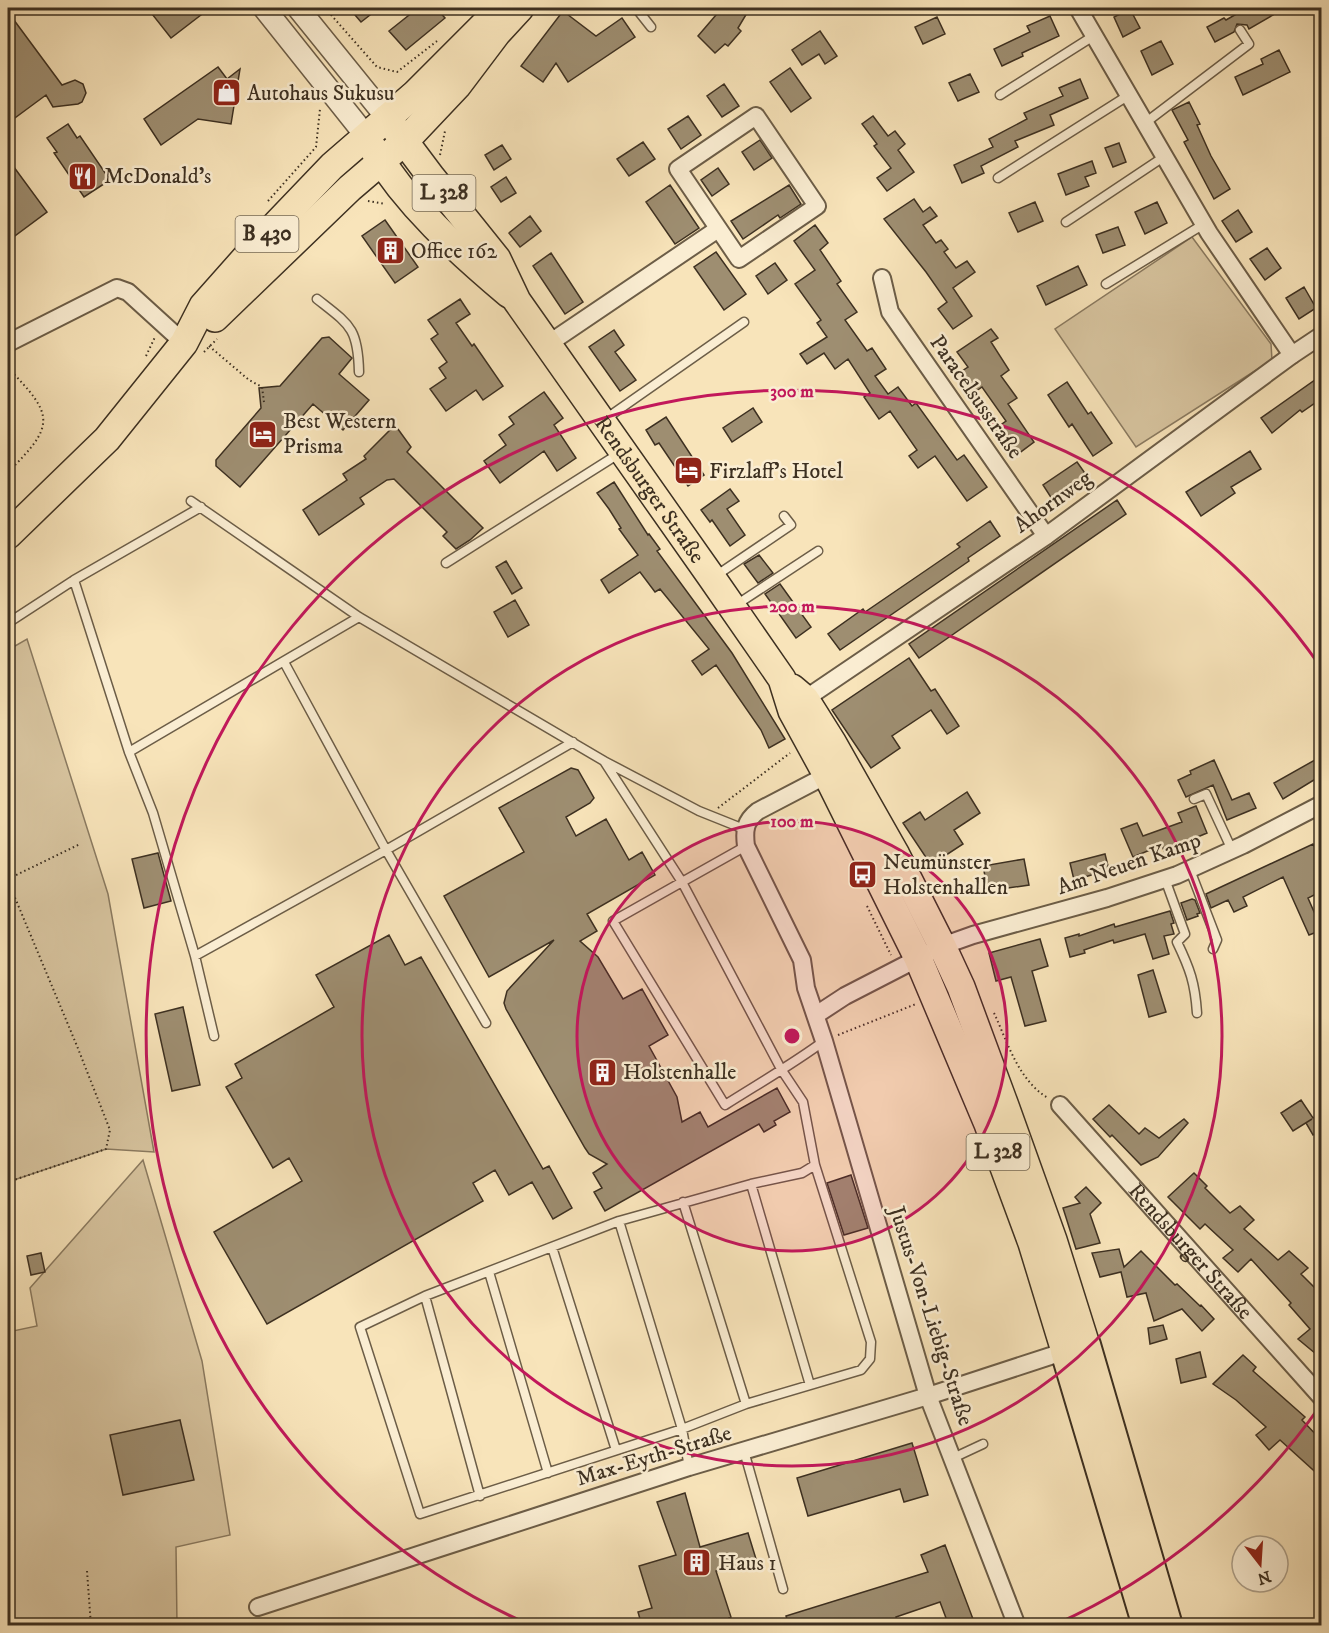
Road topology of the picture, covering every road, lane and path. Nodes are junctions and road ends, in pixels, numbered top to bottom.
1 (264, 8) edge
2 (298, 8) edge
3 (325, 8) edge
4 (501, 8) edge
5 (520, 8) edge
6 (636, 8) edge
7 (1078, 8) edge
8 (651, 27) dead end
9 (1240, 30) dead end
10 (1095, 35) junction
11 (438, 40) dead end
12 (999, 95) dead end
13 (1129, 95) junction
14 (387, 118) junction
15 (1146, 123) junction
16 (366, 136) junction
17 (405, 141) junction
18 (1165, 156) junction
19 (381, 161) junction
20 (998, 178) dead end
21 (360, 201) dead end
22 (392, 210) dead end
23 (1066, 222) dead end
24 (1204, 224) junction
25 (718, 229) junction
26 (882, 278) dead end
27 (1106, 284) dead end
28 (317, 299) dead end
29 (517, 301) junction
30 (744, 322) dead end
31 (1322, 335) edge
32 (217, 339) dead end
33 (8, 343) edge
34 (548, 344) junction
35 (197, 349) junction
36 (1292, 355) junction
37 (8, 368) edge
38 (359, 372) dead end
39 (264, 402) dead end
40 (602, 421) junction
41 (623, 451) junction
42 (8, 472) edge
43 (191, 501) dead end
44 (201, 507) junction
45 (784, 516) dead end
46 (1046, 536) junction
47 (12, 544) edge
48 (818, 551) dead end
49 (8, 562) edge
50 (446, 563) dead end
51 (712, 578) junction
52 (74, 580) junction
53 (733, 607) junction
54 (359, 617) junction
55 (8, 623) edge
56 (284, 662) junction
57 (782, 679) junction
58 (805, 699) junction
59 (573, 742) junction
60 (832, 742) junction
61 (797, 747) dead end
62 (129, 753) junction
63 (604, 760) junction
64 (827, 775) junction
65 (862, 794) junction
66 (1194, 799) dead end
67 (1322, 804) edge
68 (709, 815) junction
69 (745, 838) junction
70 (80, 844) dead end
71 (386, 850) junction
72 (1232, 850) junction
73 (1190, 870) junction
74 (1166, 879) junction
75 (8, 880) edge
76 (682, 882) junction
77 (865, 901) dead end
78 (942, 946) junction
79 (1213, 949) dead end
80 (195, 956) junction
81 (908, 963) junction
82 (916, 1004) dead end
83 (994, 1013) dead end
84 (1197, 1013) dead end
85 (816, 1015) junction
86 (486, 1023) dead end
87 (214, 1036) dead end
88 (824, 1041) junction
89 (781, 1069) junction
90 (1060, 1105) joint
91 (815, 1165) junction
92 (8, 1181) edge
93 (751, 1184) junction
94 (683, 1202) junction
95 (619, 1221) junction
96 (552, 1247) junction
97 (489, 1272) junction
98 (425, 1296) junction
99 (1076, 1348) junction
100 (810, 1385) junction
101 (928, 1396) junction
102 (1322, 1398) edge
103 (746, 1404) junction
104 (682, 1430) junction
105 (983, 1444) dead end
106 (616, 1450) junction
107 (744, 1451) junction
108 (953, 1458) junction
109 (689, 1467) junction
110 (548, 1473) junction
111 (480, 1496) junction
112 (87, 1571) dead end
113 (783, 1589) dead end
114 (258, 1607) dead end
115 (1050, 1619) dead end
116 (1017, 1625) edge
117 (91, 1626) edge
118 (1147, 1626) edge
119 (1168, 1626) edge

1 - 16 street, Rendsburger Straße
2 - 14 street, Rendsburger Straße
3 - 11 path
4 - 14 main road, B 430
5 - 17 main road, B 430
6 - 8 lane
7 - 10 street
9 - 15 lane
10 - 12 lane
10 - 13 street
13 - 15 street
13 - 20 lane
14 - 16 main road, B 430
14 - 17 main road, Rendsburger Straße / L 328
15 - 18 street
16 - 19 main road, Rendsburger Straße / L 328
16 - 35 main road, B 430
17 - 19 main road, B 430
17 - 29 main road, Rendsburger Straße / L 328
18 - 23 lane
18 - 24 street
19 - 29 main road, Rendsburger Straße / L 328
19 - 35 main road, B 430
21 - 22 path
24 - 27 lane
24 - 36 street
25 - 25 street
25 - 34 street
26 - 46 street, Paracelsusstraße
28 - 38 lane
29 - 34 main road, Rendsburger Straße / L 328
30 - 40 lane
31 - 36 street, Ahornweg
32 - 35 path
33 - 35 street
34 - 40 main road, Rendsburger Straße / L 328
35 - 39 path
35 - 47 main road, B 430
36 - 46 street, Ahornweg
37 - 42 path
40 - 41 main road, Rendsburger Straße / L 328
41 - 50 lane
41 - 51 main road, Rendsburger Straße / L 328
43 - 44 lane
44 - 52 lane
44 - 54 lane
45 - 51 lane
46 - 58 street, Ahornweg
47 - 49 path
48 - 53 lane
51 - 53 main road, Rendsburger Straße / L 328
52 - 55 lane
52 - 62 lane
53 - 57 main road, Rendsburger Straße / L 328
54 - 56 lane
54 - 59 lane
56 - 62 lane
56 - 71 lane
57 - 58 main road, Rendsburger Straße / L 328
57 - 64 main road, Rendsburger Straße / L 328
58 - 60 main road, Rendsburger Straße / L 328
59 - 63 lane
59 - 71 lane
60 - 64 street
60 - 65 main road, Rendsburger Straße / L 328
61 - 68 path
62 - 80 lane
63 - 68 lane
63 - 76 lane
64 - 65 street, Rendsburger Straße
64 - 69 street
64 - 81 main road, Rendsburger Straße / L 328
65 - 78 main road, Rendsburger Straße / L 328
66 - 72 lane
67 - 72 street, Am Neuen Kamp
68 - 69 lane
69 - 76 lane
69 - 85 street, Justus-Von-Liebig-Straße
70 - 75 path
71 - 80 lane
71 - 86 lane
72 - 73 street, Am Neuen Kamp
73 - 74 street, Am Neuen Kamp
73 - 79 lane
74 - 78 street, Am Neuen Kamp
74 - 84 lane
75 - 92 path
76 - 89 lane
76 - 89 lane
77 - 81 path
78 - 81 street
78 - 99 main road, L 328
80 - 87 lane
81 - 85 street
81 - 99 main road, L 328
82 - 88 path
83 - 90 path
85 - 88 street, Justus-Von-Liebig-Straße
88 - 89 lane
88 - 101 street, Justus-Von-Liebig-Straße
89 - 91 lane
90 - 102 street, Rendsburger Straße
91 - 93 lane
91 - 100 lane
93 - 94 lane
93 - 100 lane
94 - 95 lane
94 - 103 lane
95 - 96 lane
95 - 104 lane
96 - 97 lane
96 - 106 lane
97 - 98 lane
97 - 110 lane
98 - 111 lane
98 - 111 lane
99 - 101 street, Max-Eyth-Straße
99 - 118 highway, L 328
99 - 119 highway, L 328
100 - 103 lane
101 - 107 street, Max-Eyth-Straße
101 - 108 street, Justus-Von-Liebig-Straße
103 - 104 lane
104 - 106 lane
104 - 109 lane
105 - 108 lane
106 - 110 lane
107 - 109 street, Max-Eyth-Straße
107 - 113 lane
108 - 116 street, Justus-Von-Liebig-Straße
109 - 114 street, Max-Eyth-Straße
110 - 111 lane
112 - 117 path
115 - 116 path

